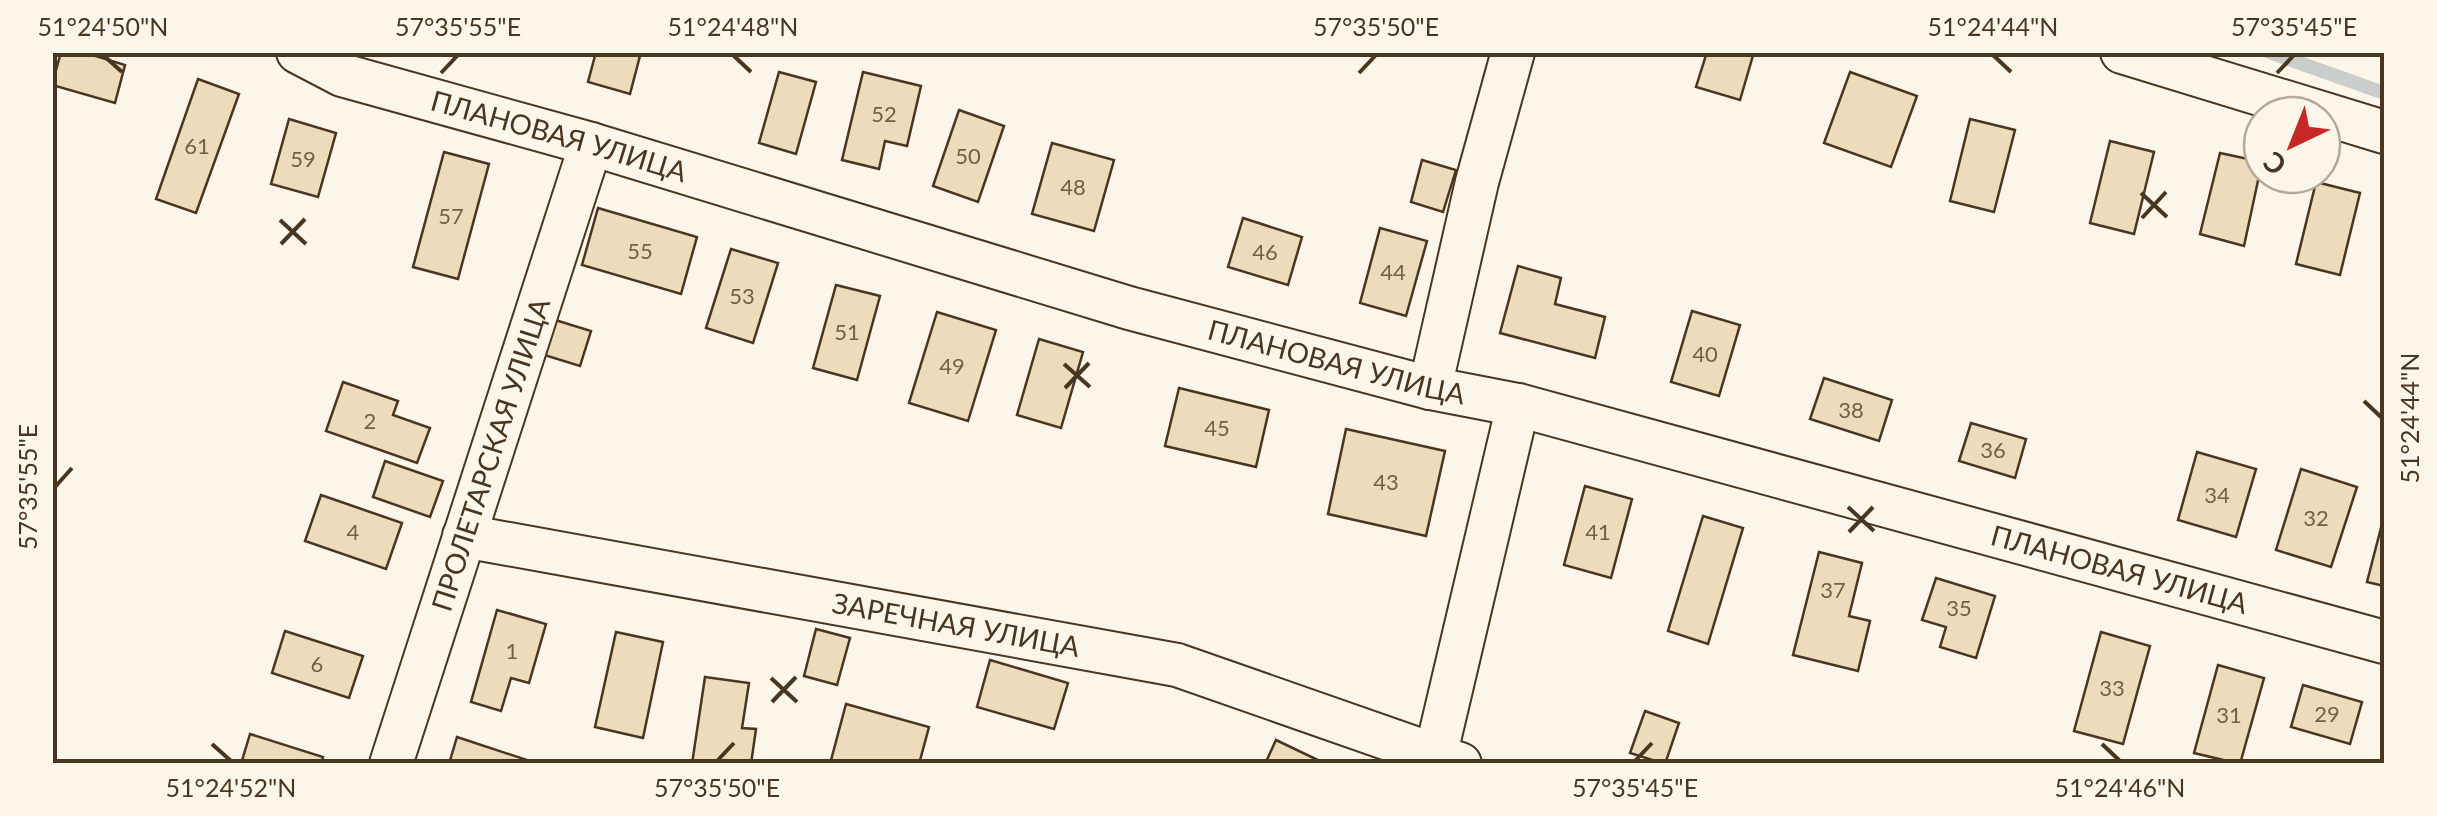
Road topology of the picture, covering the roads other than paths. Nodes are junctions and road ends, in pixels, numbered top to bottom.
1 (298, 52) edge
2 (1513, 52) edge
3 (2122, 52) edge
4 (2384, 132) edge
5 (590, 144) junction
6 (1430, 388) junction
7 (1518, 405) junction
8 (464, 536) junction
9 (2384, 642) edge
10 (1442, 760) edge
11 (391, 764) edge

1 - 5 street, ПЛАНОВАЯ УЛИЦА
2 - 6 street
3 - 4 street
5 - 6 street, ПЛАНОВАЯ УЛИЦА
5 - 8 street, ПРОЛЕТАРСКАЯ УЛИЦА
6 - 7 street, ПЛАНОВАЯ УЛИЦА
7 - 9 street, ПЛАНОВАЯ УЛИЦА
7 - 10 street, ЗАРЕЧНАЯ УЛИЦА
8 - 10 street, ЗАРЕЧНАЯ УЛИЦА
8 - 11 street, ПРОЛЕТАРСКАЯ УЛИЦА

